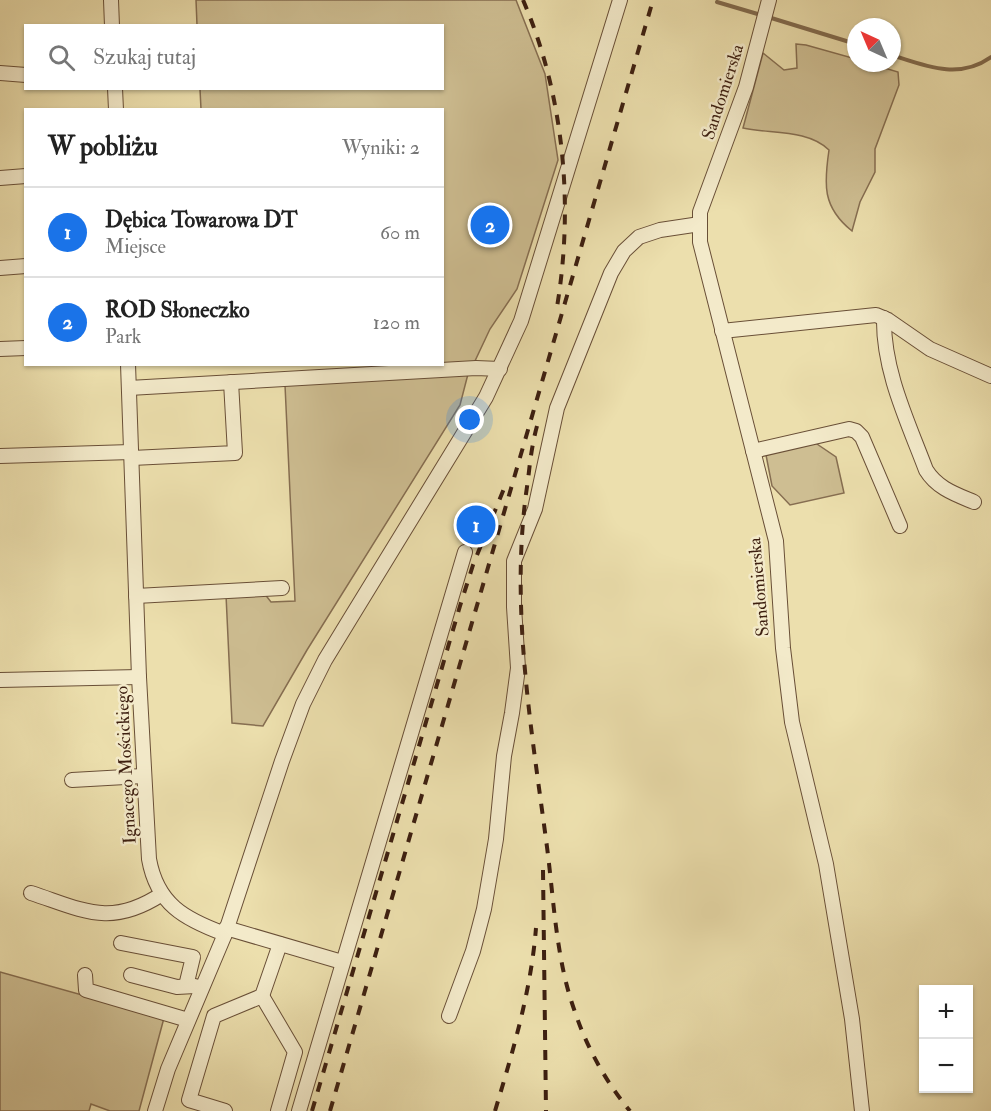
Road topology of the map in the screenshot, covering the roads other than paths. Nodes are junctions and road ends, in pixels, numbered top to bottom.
1 (111, 0) edge
2 (620, 0) edge
3 (768, 4) edge
4 (112, 24) edge
5 (0, 73) edge
6 (24, 75) edge
7 (116, 90) edge
8 (116, 108) edge
9 (24, 176) edge
10 (0, 178) edge
11 (700, 224) junction
12 (24, 266) edge
13 (0, 268) edge
14 (884, 318) junction
15 (722, 331) junction
16 (24, 348) edge
17 (0, 349) edge
18 (128, 366) edge
19 (501, 369) junction
20 (991, 376) edge
21 (231, 382) junction
22 (129, 388) junction
23 (753, 452) junction
24 (132, 455) junction
25 (0, 456) edge
26 (974, 502) dead end
27 (900, 526) dead end
28 (465, 552) dead end
29 (282, 588) dead end
30 (136, 596) junction
31 (139, 677) junction
32 (0, 681) edge
33 (143, 776) junction
34 (72, 780) dead end
35 (31, 893) dead end
36 (162, 894) junction
37 (225, 931) junction
38 (121, 943) dead end
39 (280, 944) junction
40 (342, 962) junction
41 (85, 975) dead end
42 (131, 975) dead end
43 (203, 985) junction
44 (186, 986) junction
45 (261, 996) junction
46 (449, 1016) dead end
47 (188, 1020) junction
48 (154, 1111) edge
49 (225, 1111) edge
50 (278, 1111) edge
51 (299, 1111) edge
52 (862, 1111) edge

1 - 4 street
2 - 19 street
3 - 11 street, Sandomierska
5 - 6 street
7 - 8 street
9 - 10 street
11 - 15 street, Sandomierska
11 - 46 street
12 - 13 street
14 - 15 street
14 - 20 street
14 - 26 street
15 - 23 street, Sandomierska
16 - 17 street
18 - 22 street, Ignacego Mościckiego
19 - 21 street
19 - 37 street
21 - 22 street
21 - 24 street
22 - 24 street, Ignacego Mościckiego
23 - 27 street
23 - 52 street, Sandomierska
24 - 25 street
24 - 30 street, Ignacego Mościckiego
28 - 40 street
29 - 30 street
30 - 31 street, Ignacego Mościckiego
31 - 32 street
31 - 33 street, Ignacego Mościckiego
33 - 34 street
33 - 36 street, Ignacego Mościckiego
35 - 36 street
36 - 37 street, Ignacego Mościckiego
37 - 39 street, Ignacego Mościckiego
37 - 43 street
38 - 44 street
39 - 40 street, Ignacego Mościckiego
39 - 45 street
40 - 51 street
41 - 47 street
42 - 44 street
43 - 44 street
43 - 47 street
45 - 49 street
45 - 50 street
47 - 48 street

